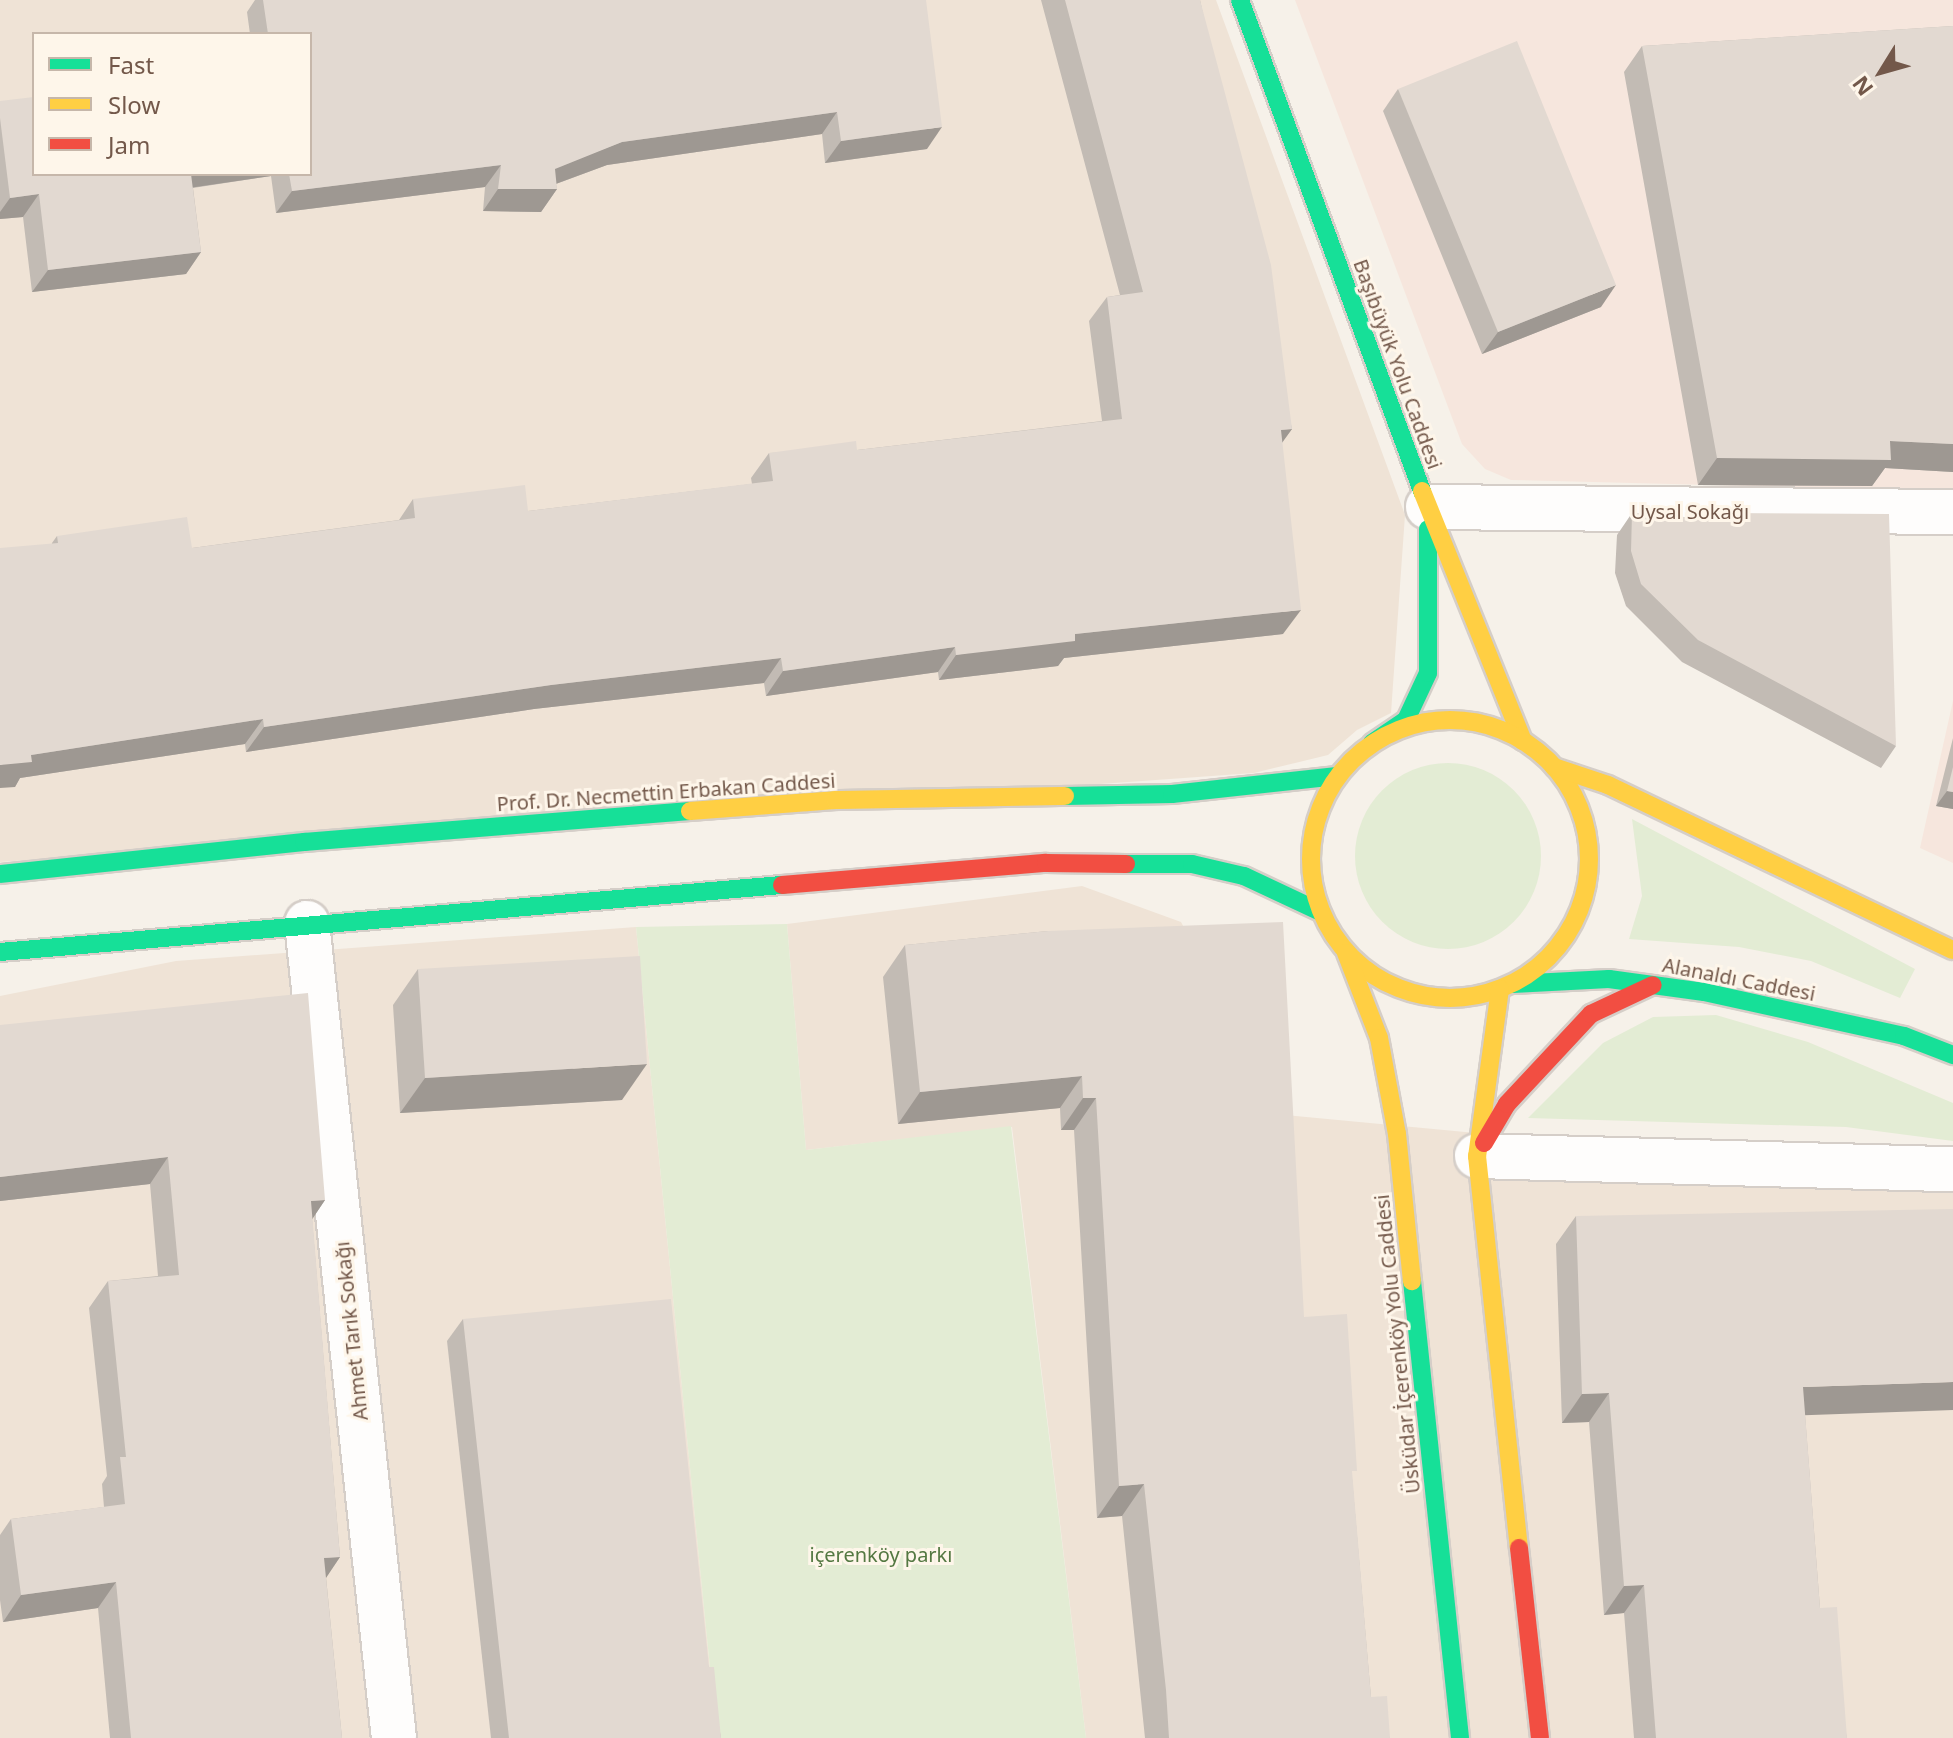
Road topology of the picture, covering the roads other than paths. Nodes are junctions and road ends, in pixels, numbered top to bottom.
1 (1240, 0) edge
2 (1428, 507) junction
3 (1953, 512) edge
4 (1523, 741) junction
5 (1372, 743) junction
6 (1554, 767) junction
7 (1337, 776) junction
8 (0, 874) edge
9 (1321, 912) junction
10 (307, 923) junction
11 (1953, 950) edge
12 (0, 952) edge
13 (1346, 953) junction
14 (1653, 985) junction
15 (1507, 986) junction
16 (1953, 1055) edge
17 (1477, 1156) junction
18 (1953, 1169) edge
19 (394, 1738) edge
20 (1460, 1738) edge
21 (1540, 1738) edge

1 - 2 main road, Başıbüyük Yolu Caddesi
2 - 3 street, Uysal Sokağı
2 - 4 main road, Başıbüyük Yolu Caddesi
2 - 5 main road
4 - 5 main road
4 - 6 main road
5 - 7 main road
6 - 11 main road
6 - 15 main road
7 - 8 main road, Prof. Dr. Necmettin Erbakan Caddesi
7 - 9 main road
9 - 10 main road
9 - 13 main road
10 - 12 main road
10 - 19 street, Ahmet Tarık Sokağı
13 - 15 main road
13 - 20 main road, Üsküdar İçerenköy Yolu Caddesi
14 - 15 main road, Alanaldı Caddesi
14 - 16 main road, Alanaldı Caddesi
14 - 17 main road
15 - 17 main road
17 - 18 street
17 - 21 main road

